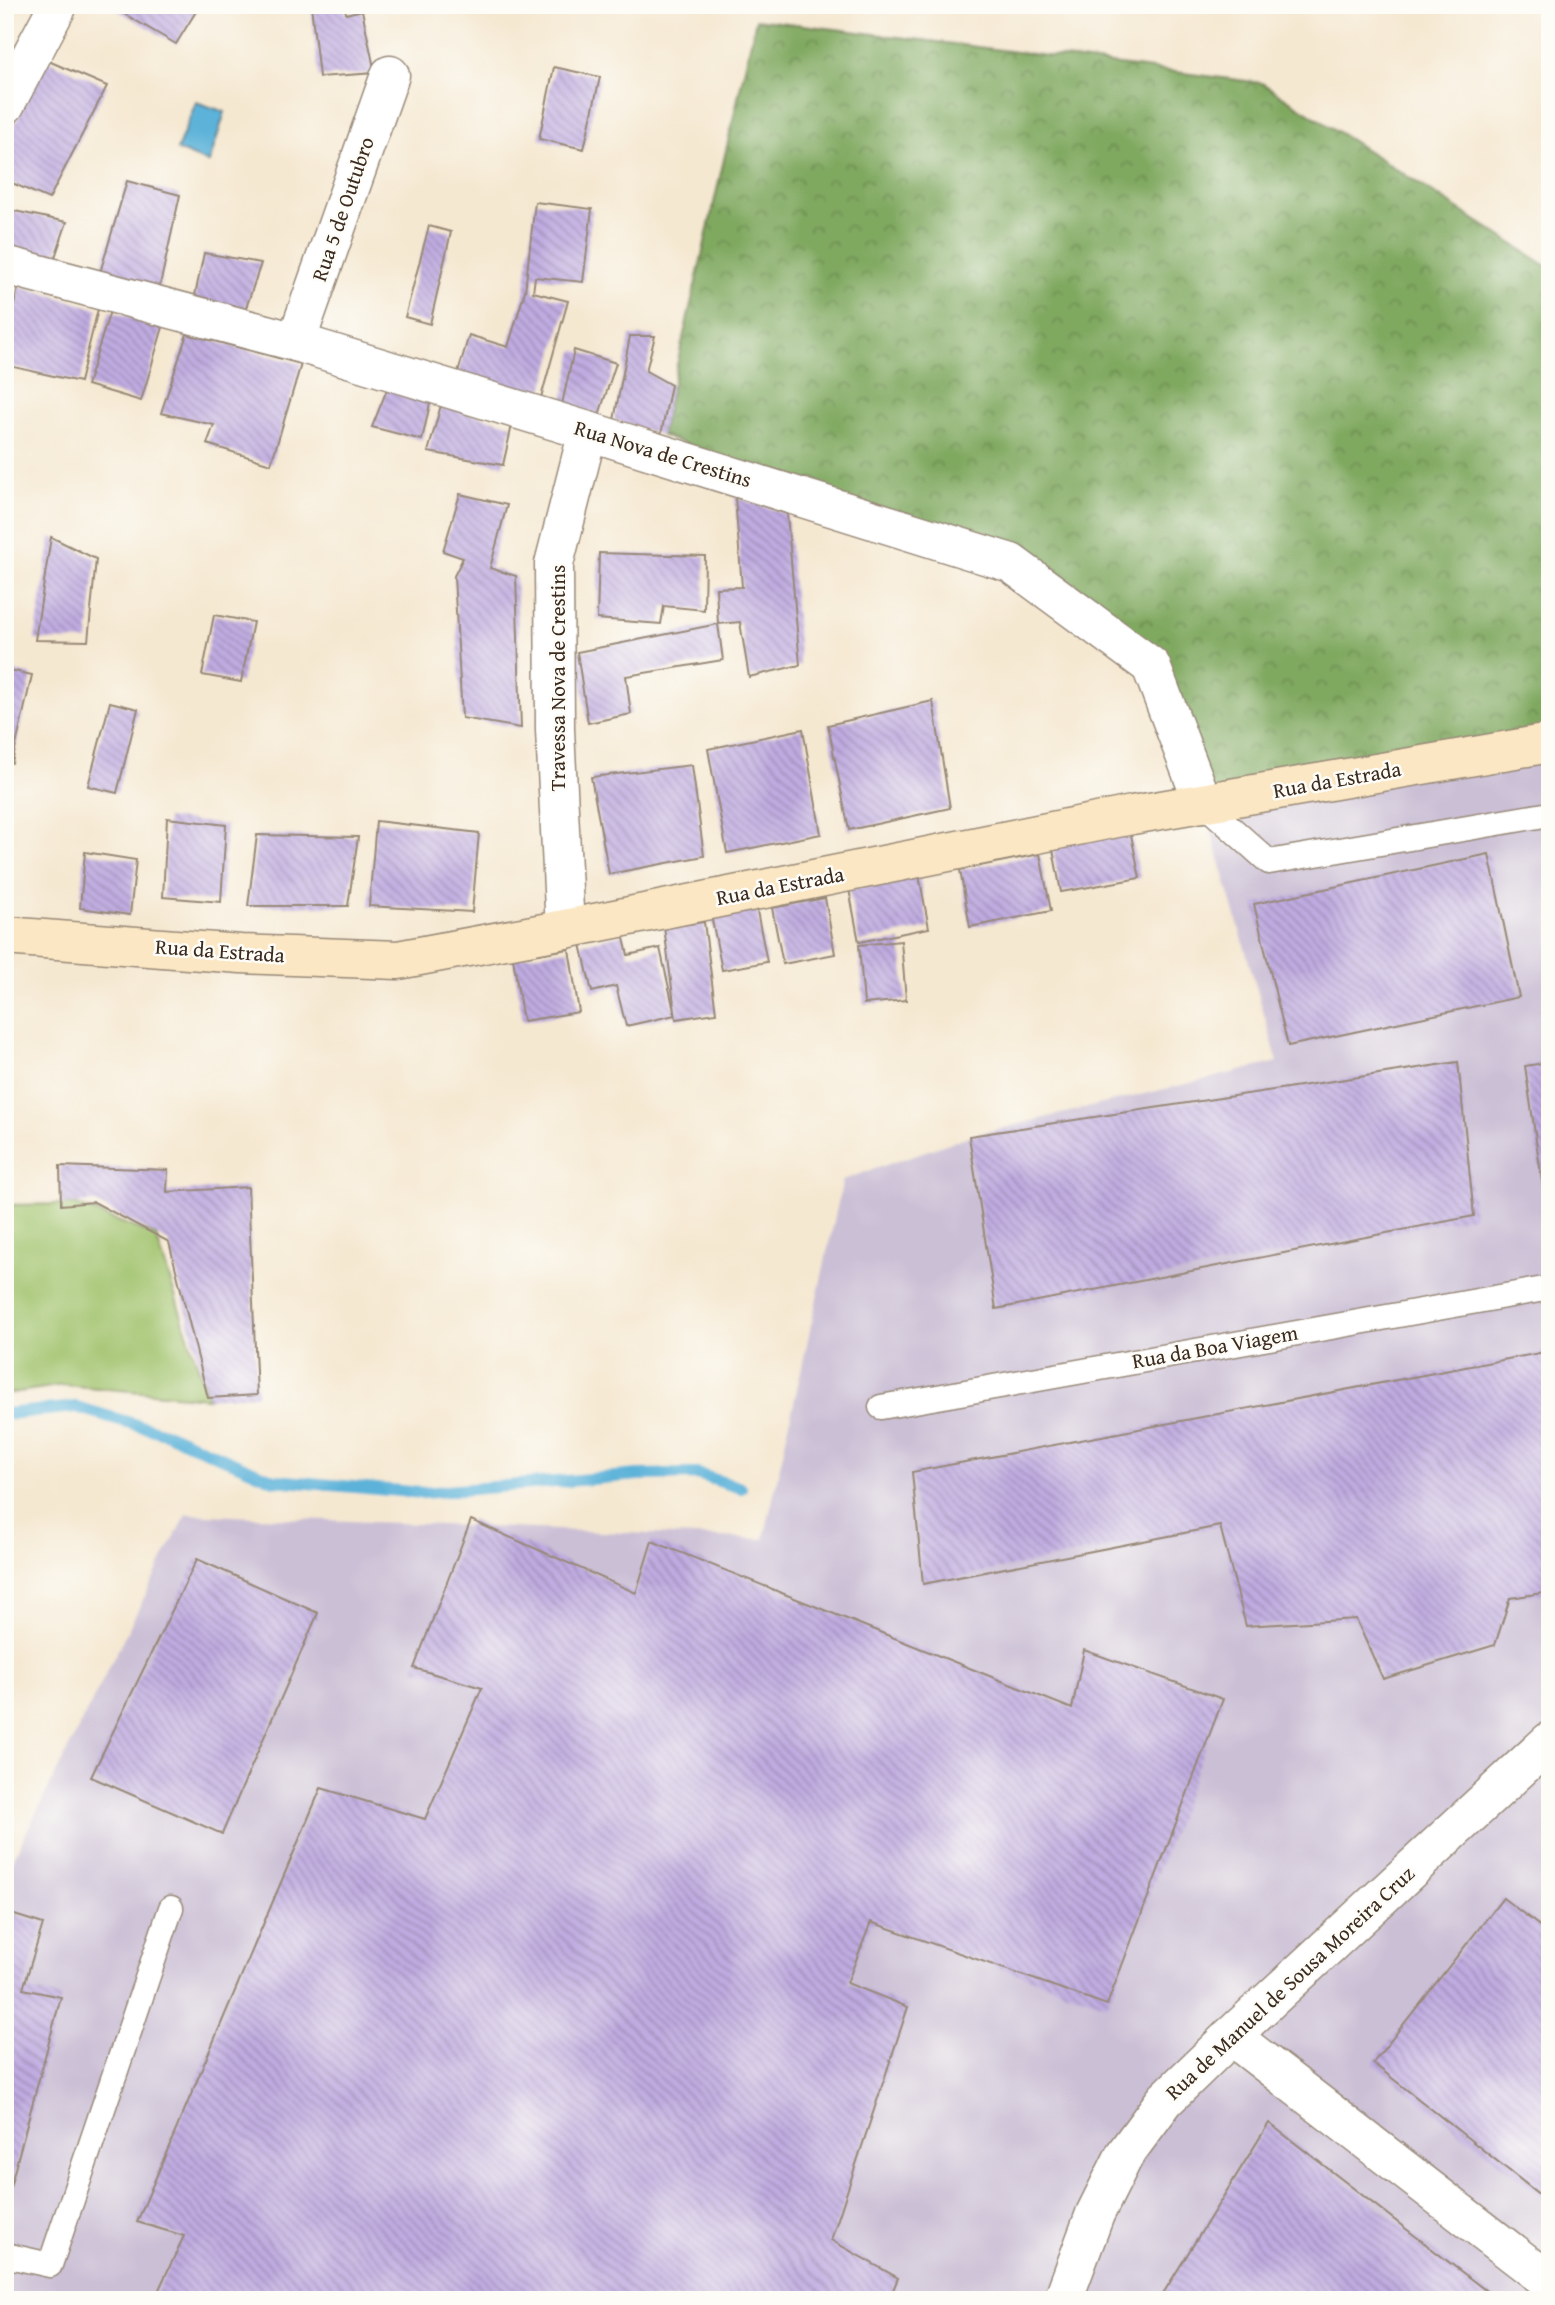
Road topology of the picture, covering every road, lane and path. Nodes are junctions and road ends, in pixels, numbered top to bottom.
1 (58, 5) edge
2 (390, 75) dead end
3 (5, 105) edge
4 (5, 265) edge
5 (296, 342) junction
6 (588, 431) junction
7 (1550, 743) edge
8 (1203, 803) junction
9 (1550, 814) edge
10 (565, 929) junction
11 (5, 936) edge
12 (1550, 1288) edge
13 (881, 1407) dead end
14 (1550, 1741) edge
15 (171, 1908) dead end
16 (1231, 2036) junction
17 (5, 2255) edge
18 (1550, 2281) edge
19 (1063, 2300) edge

1 - 3 street
2 - 5 street, Rua 5 de Outubro
4 - 5 street, Rua Nova de Crestins
5 - 6 street, Rua Nova de Crestins
6 - 8 street, Rua Nova de Crestins
6 - 10 street, Travessa Nova de Crestins
7 - 8 street, Rua da Estrada
8 - 9 lane
8 - 10 street, Rua da Estrada
10 - 11 street, Rua da Estrada
12 - 13 lane, Rua da Boa Viagem
14 - 16 street, Rua de Manuel de Sousa Moreira Cruz
15 - 17 lane
16 - 18 street
16 - 19 street, Rua de Manuel de Sousa Moreira Cruz

